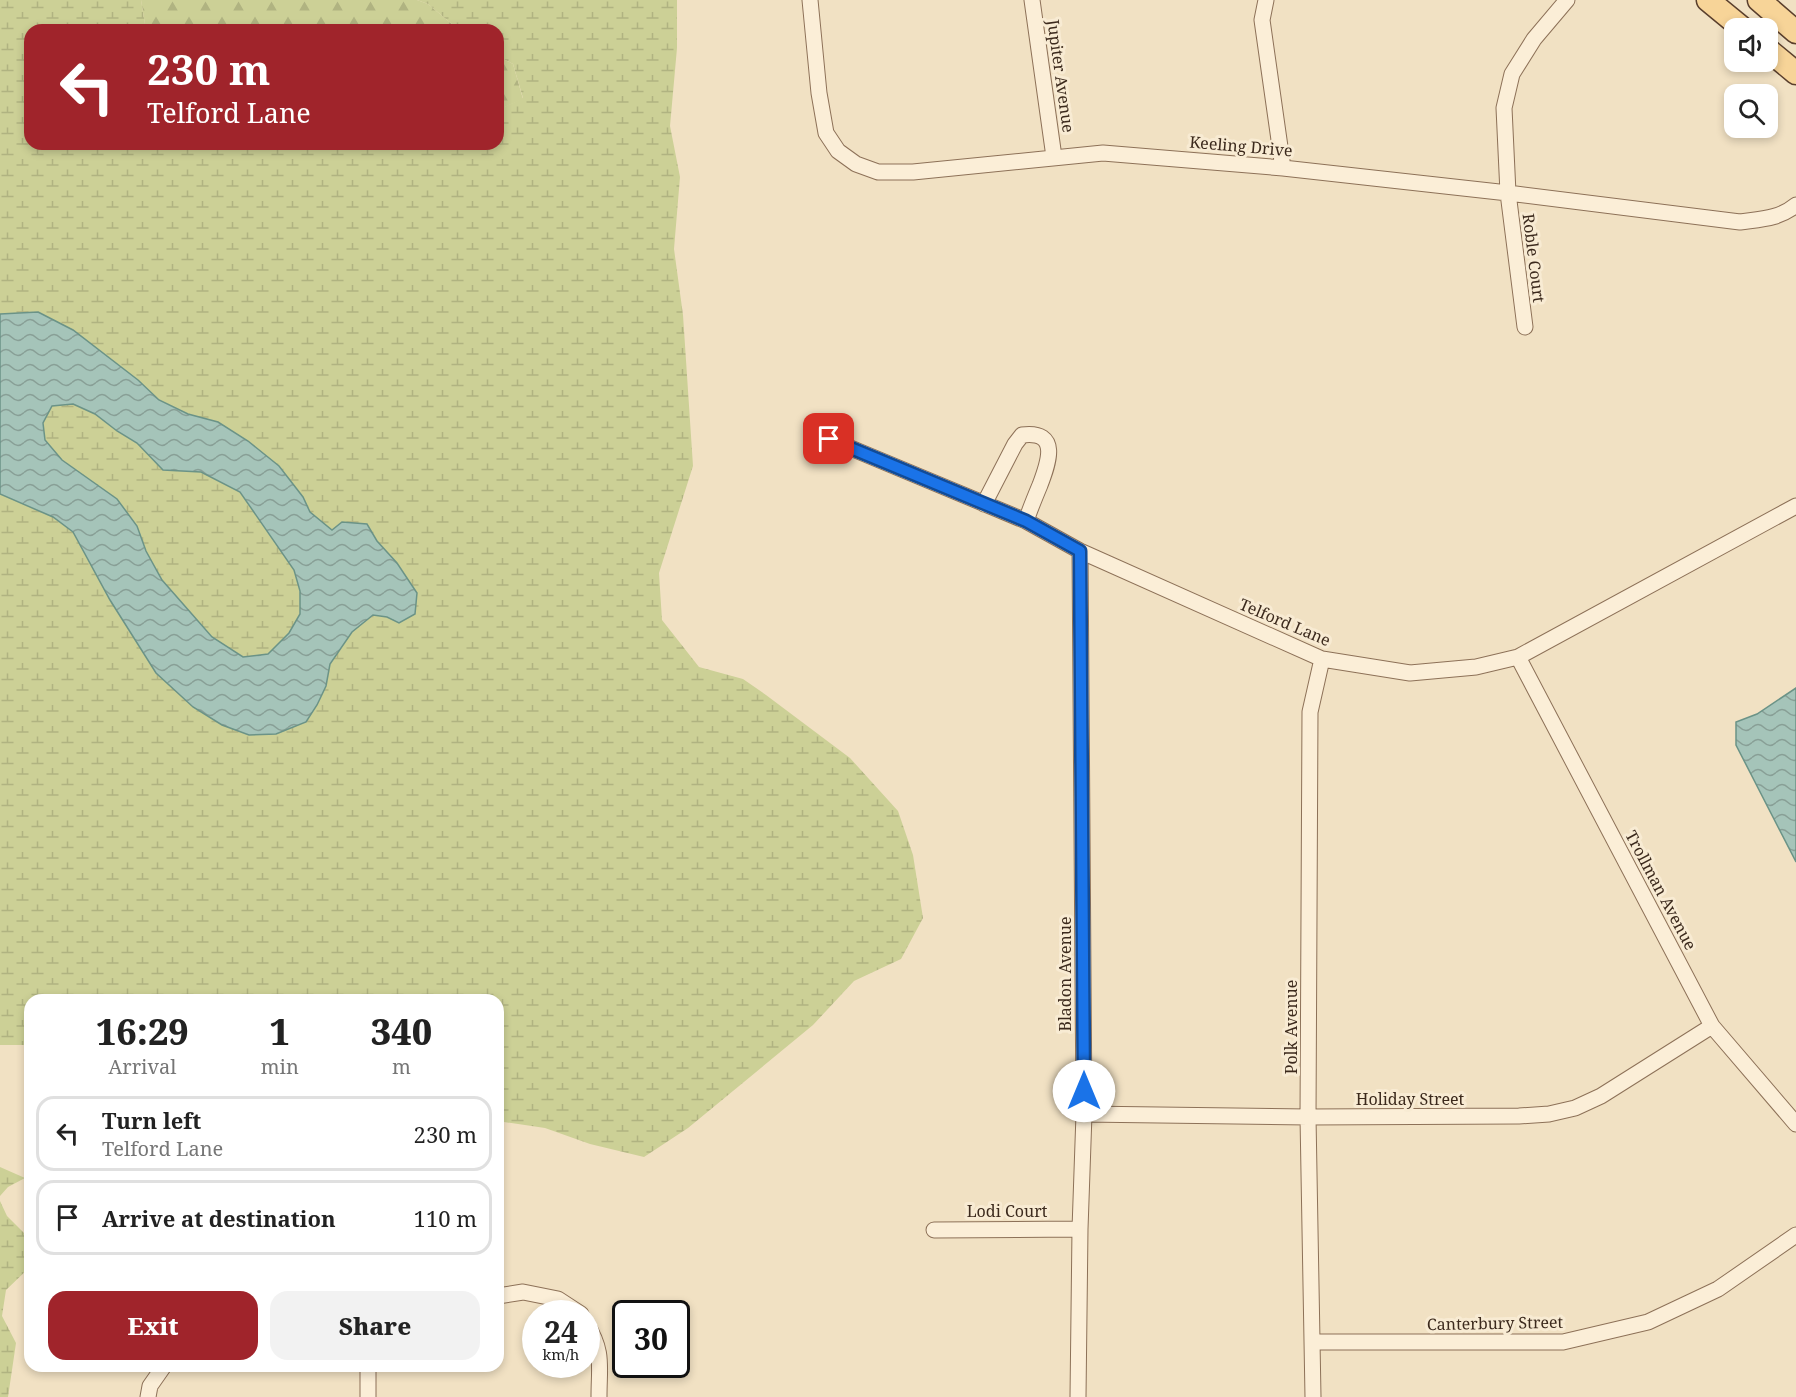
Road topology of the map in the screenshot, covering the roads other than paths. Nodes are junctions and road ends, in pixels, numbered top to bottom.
1 (810, 0) edge
2 (1032, 0) edge
3 (1266, 0) edge
4 (1567, 0) edge
5 (1708, 0) edge
6 (1759, 0) edge
7 (1730, 18) edge
8 (1796, 32) edge
9 (1778, 58) edge
10 (1796, 73) edge
11 (1054, 157) junction
12 (1283, 168) junction
13 (1508, 193) junction
14 (1796, 205) edge
15 (1525, 327) dead end
16 (829, 439) dead end
17 (984, 504) junction
18 (1796, 506) edge
19 (1026, 521) junction
20 (1080, 551) junction
21 (1518, 657) junction
22 (1322, 659) junction
23 (1712, 1026) junction
24 (1084, 1114) junction
25 (1308, 1117) junction
26 (1796, 1124) edge
27 (1080, 1229) junction
28 (934, 1230) dead end
29 (1796, 1235) edge
30 (504, 1295) edge
31 (560, 1300) edge
32 (1313, 1341) junction
33 (600, 1357) edge
34 (160, 1372) edge
35 (368, 1372) edge
36 (148, 1397) edge
37 (368, 1397) edge
38 (599, 1397) edge
39 (1078, 1397) edge
40 (1313, 1397) edge

1 - 11 street, Keeling Drive
2 - 11 street, Jupiter Avenue
3 - 12 street
4 - 13 street, Roble Court
5 - 7 main road
6 - 8 main road
9 - 10 main road
11 - 12 street, Keeling Drive
12 - 13 street, Keeling Drive
13 - 14 street, Keeling Drive
13 - 15 street, Roble Court
16 - 17 street, Telford Lane
17 - 19 street, Telford Lane
17 - 19 street
18 - 21 street, Telford Lane
19 - 20 street, Telford Lane
20 - 22 street, Telford Lane
20 - 24 street, Bladon Avenue
21 - 22 street, Telford Lane
21 - 23 street, Trollman Avenue
22 - 25 street, Polk Avenue
23 - 25 street, Holiday Street
23 - 26 street, Trollman Avenue
24 - 25 street, Holiday Street
24 - 27 street, Bladon Avenue
25 - 32 street, Polk Avenue
27 - 28 street, Lodi Court
27 - 39 street, Bladon Avenue
29 - 32 street, Canterbury Street
30 - 31 street
32 - 40 street, Polk Avenue
33 - 38 street
34 - 36 street
35 - 37 street

